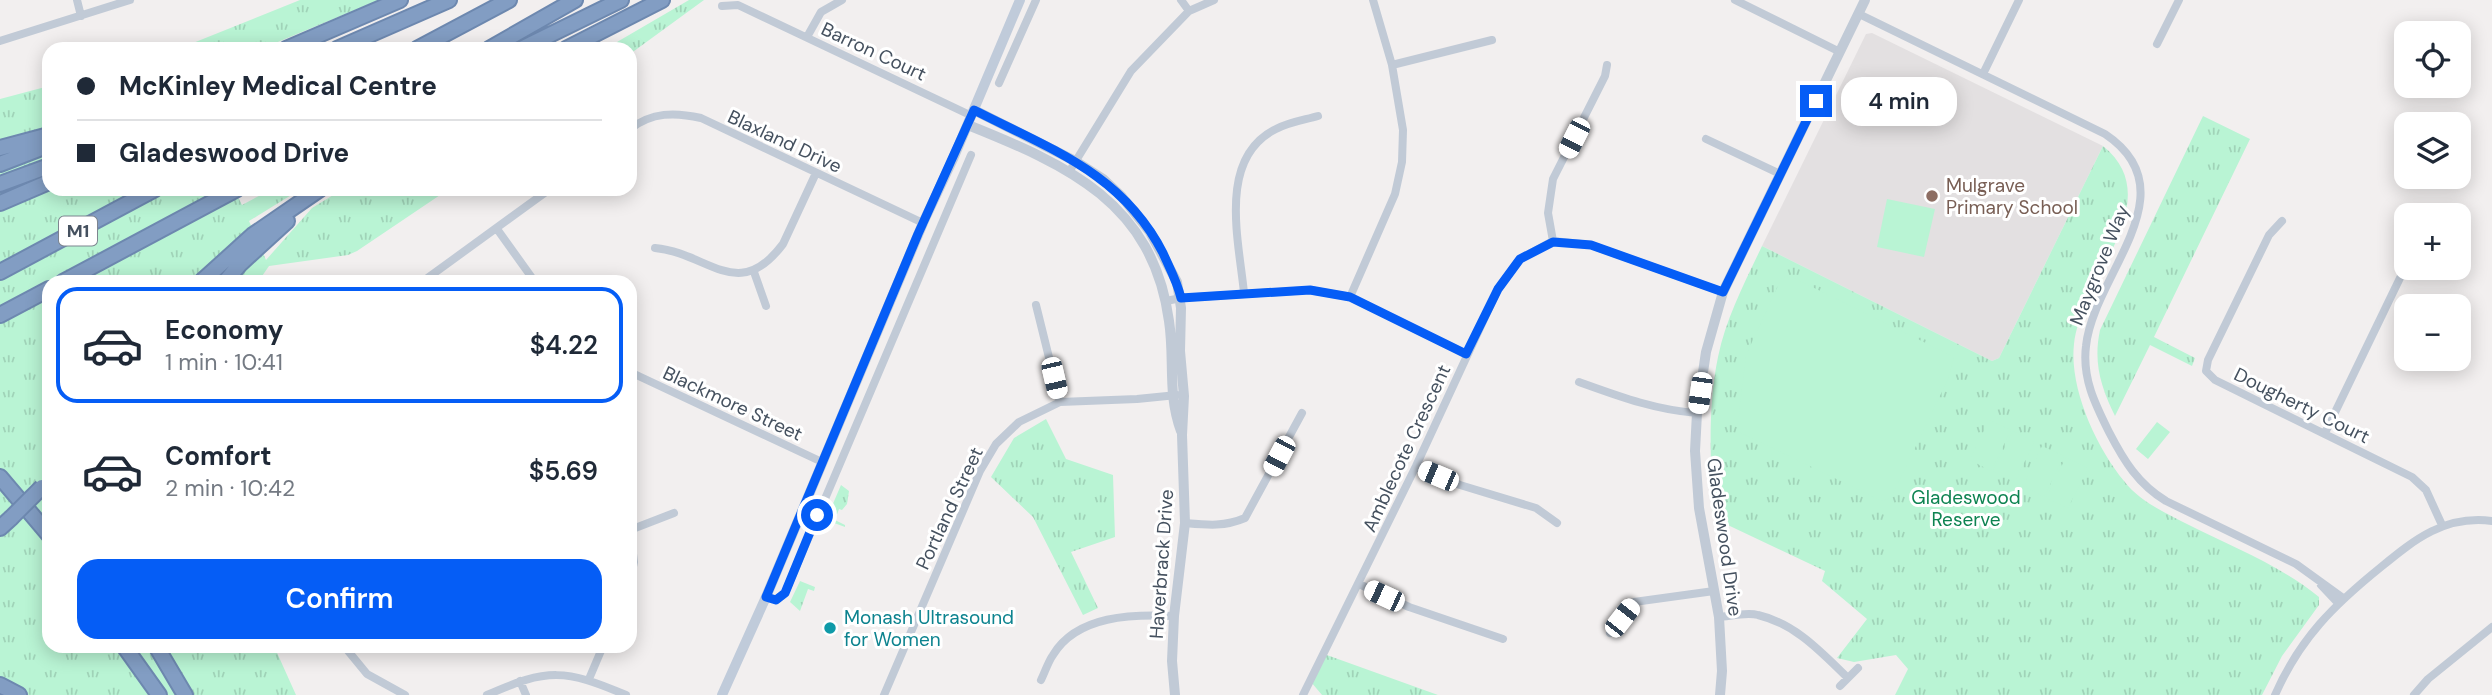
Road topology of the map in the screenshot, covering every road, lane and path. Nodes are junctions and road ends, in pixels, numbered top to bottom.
1 (77, 0) edge
2 (130, 0) edge
3 (400, 0) edge
4 (449, 0) edge
5 (509, 0) edge
6 (575, 0) edge
7 (621, 0) edge
8 (663, 0) edge
9 (842, 0) edge
10 (1014, 0) edge
11 (1020, 0) edge
12 (1036, 0) edge
13 (1181, 0) edge
14 (1214, 0) edge
15 (1373, 0) edge
16 (1735, 0) edge
17 (1865, 0) edge
18 (2019, 0) edge
19 (2179, 0) edge
20 (722, 6) dead end
21 (1189, 12) junction
22 (1858, 14) junction
23 (81, 16) junction
24 (1008, 25) junction
25 (1022, 32) junction
26 (807, 37) junction
27 (1492, 40) dead end
28 (0, 41) edge
29 (302, 42) edge
30 (353, 42) edge
31 (430, 42) edge
32 (501, 42) edge
33 (535, 42) edge
34 (580, 42) edge
35 (2157, 44) dead end
36 (1840, 52) junction
37 (1392, 65) junction
38 (1607, 65) dead end
39 (1983, 74) junction
40 (999, 83) dead end
41 (1318, 116) dead end
42 (971, 117) junction
43 (637, 125) edge
44 (42, 137) edge
45 (1706, 139) dead end
46 (0, 148) edge
47 (42, 148) edge
48 (971, 155) dead end
49 (1075, 161) junction
50 (0, 164) edge
51 (42, 169) edge
52 (816, 173) junction
53 (1069, 173) junction
54 (1780, 174) junction
55 (0, 184) edge
56 (42, 185) edge
57 (142, 196) edge
58 (224, 196) edge
59 (311, 196) edge
60 (313, 196) edge
61 (541, 196) edge
62 (0, 203) edge
63 (2282, 221) dead end
64 (923, 223) junction
65 (497, 229) junction
66 (1553, 242) junction
67 (655, 248) dead end
68 (0, 272) edge
69 (754, 272) junction
70 (76, 275) edge
71 (209, 275) edge
72 (231, 275) edge
73 (432, 275) edge
74 (530, 275) edge
75 (899, 280) junction
76 (2399, 280) edge
77 (914, 287) junction
78 (1723, 292) junction
79 (42, 293) edge
80 (1244, 293) junction
81 (1350, 297) junction
82 (1181, 298) junction
83 (1166, 301) junction
84 (1036, 305) dead end
85 (766, 306) dead end
86 (0, 315) edge
87 (1466, 354) junction
88 (637, 375) edge
89 (1579, 382) dead end
90 (1171, 394) junction
91 (1184, 396) junction
92 (1060, 402) junction
93 (1302, 413) dead end
94 (1697, 413) junction
95 (2325, 433) junction
96 (1182, 435) junction
97 (822, 462) junction
98 (1416, 466) junction
99 (0, 477) edge
100 (42, 486) edge
101 (674, 513) dead end
102 (797, 521) junction
103 (2492, 522) edge
104 (5, 523) edge
105 (1185, 523) junction
106 (1557, 523) dead end
107 (2442, 525) junction
108 (42, 527) edge
109 (637, 527) edge
110 (808, 537) junction
111 (1359, 584) junction
112 (1714, 591) junction
113 (766, 597) junction
114 (2340, 600) junction
115 (1174, 617) junction
116 (1719, 617) junction
117 (2492, 627) edge
118 (1610, 633) dead end
119 (1503, 639) dead end
120 (129, 653) edge
121 (159, 653) edge
122 (350, 653) edge
123 (600, 653) edge
124 (1858, 668) dead end
125 (1848, 678) junction
126 (589, 679) junction
127 (1041, 680) dead end
128 (520, 681) junction
129 (0, 685) edge
130 (1840, 686) dead end
131 (19, 695) edge
132 (159, 695) edge
133 (186, 695) edge
134 (405, 695) edge
135 (487, 695) edge
136 (526, 695) edge
137 (626, 695) edge
138 (722, 695) edge
139 (884, 695) edge
140 (1175, 695) edge
141 (1303, 695) edge
142 (1720, 695) edge
143 (2275, 695) edge
144 (2414, 695) edge

1 - 23 street
2 - 23 street
3 - 29 highway
4 - 30 highway
5 - 31 highway
6 - 32 highway
7 - 33 highway
8 - 34 highway
9 - 26 street
10 - 24 main road
11 - 24 main road
12 - 25 street
13 - 21 street
14 - 21 street
15 - 37 street
16 - 36 street
17 - 22 street, Gladeswood Drive
18 - 39 street
19 - 35 street
20 - 26 street, Barron Court
21 - 49 street
22 - 36 street, Gladeswood Drive
22 - 39 street, Maygrove Way
23 - 28 street
24 - 25 street
24 - 42 main road
25 - 40 street
26 - 42 street, Barron Court
27 - 37 street
36 - 54 street, Gladeswood Drive
37 - 81 street
38 - 66 street
39 - 114 street, Maygrove Way
41 - 80 street
42 - 49 street, Haverbrack Drive
42 - 53 street, Haverbrack Drive
42 - 64 main road
43 - 52 street, Blaxland Drive
44 - 46 highway
45 - 54 street
47 - 50 highway
48 - 77 street
49 - 53 street
49 - 82 street, Haverbrack Drive
51 - 55 highway
52 - 64 street, Blaxland Drive
52 - 69 street
53 - 83 street, Haverbrack Drive
54 - 78 street, Gladeswood Drive
56 - 62 highway
57 - 68 highway, M1
58 - 70 highway, M1
59 - 71 highway
60 - 72 highway
61 - 65 street
63 - 95 street, Dougherty Court
64 - 75 main road
65 - 73 street
65 - 74 street
66 - 78 street
66 - 87 street, Amblecote Crescent
67 - 69 street
69 - 85 street
75 - 77 street
75 - 97 main road
76 - 95 street
77 - 110 street
78 - 94 street, Gladeswood Drive
79 - 86 highway
80 - 81 street
80 - 82 street
81 - 87 street
82 - 83 street
82 - 91 street, Haverbrack Drive
83 - 90 street, Haverbrack Drive
84 - 92 street
87 - 98 street, Amblecote Crescent
88 - 97 street, Blackmore Street
89 - 94 street
90 - 91 street, Portland Street
90 - 92 street, Portland Street
90 - 96 street, Haverbrack Drive
91 - 96 street, Haverbrack Drive
92 - 139 street, Portland Street
93 - 105 street
94 - 112 street, Gladeswood Drive
95 - 107 street, Dougherty Court
96 - 105 street, Haverbrack Drive
97 - 102 main road
98 - 106 street
98 - 111 street, Amblecote Crescent
99 - 108 highway
100 - 104 highway, bridge
101 - 109 street
102 - 110 street
102 - 113 main road
103 - 107 street
105 - 115 street, Haverbrack Drive
107 - 114 street
110 - 113 street
111 - 119 street
111 - 141 street, Amblecote Crescent
112 - 116 street, Gladeswood Drive
112 - 118 street
113 - 138 main road
114 - 143 street
115 - 127 street
115 - 140 street, Haverbrack Drive
116 - 125 street
116 - 142 street, Gladeswood Drive
117 - 144 street
120 - 132 highway
121 - 133 highway
122 - 134 street
123 - 126 street
124 - 125 street
125 - 130 street
126 - 128 street
126 - 137 street
128 - 135 street
128 - 136 street
129 - 131 highway

